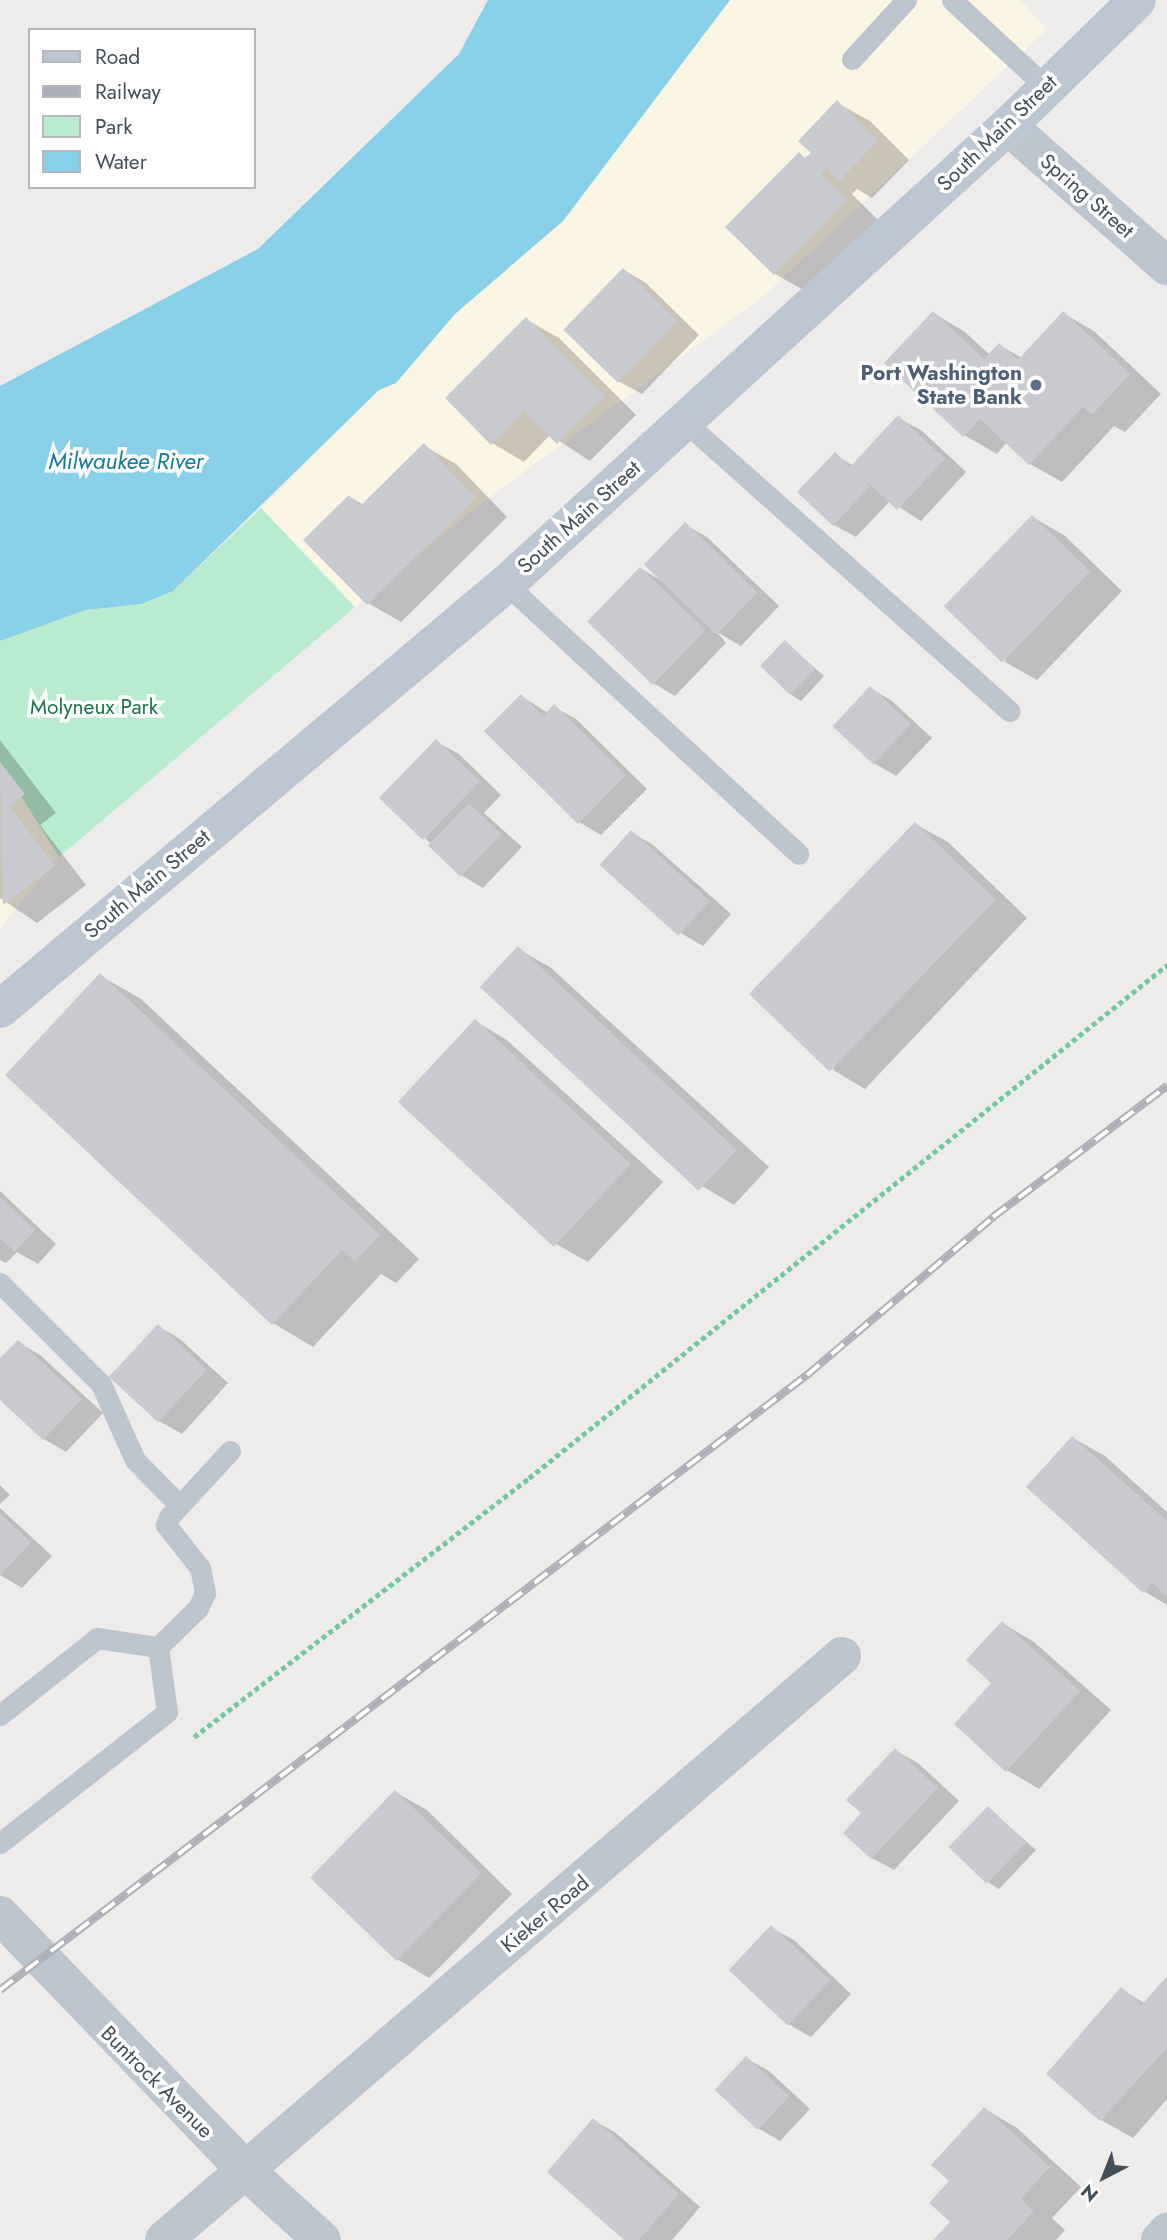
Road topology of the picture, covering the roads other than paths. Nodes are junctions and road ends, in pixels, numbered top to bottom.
1 (906, 0) edge
2 (952, 0) edge
3 (1137, 0) edge
4 (852, 60) dead end
5 (1046, 87) junction
6 (1008, 127) junction
7 (1167, 266) edge
8 (684, 421) junction
9 (506, 584) junction
10 (1009, 711) dead end
11 (799, 854) dead end
12 (0, 1009) edge
13 (0, 1283) edge
14 (230, 1451) dead end
15 (179, 1505) junction
16 (158, 1647) junction
17 (842, 1656) dead end
18 (0, 1715) edge
19 (0, 1843) edge
20 (0, 1915) edge
21 (244, 2170) junction
22 (1167, 2232) edge
23 (164, 2240) edge
24 (322, 2240) edge
25 (1160, 2240) edge

1 - 4 lane
2 - 5 lane
3 - 5 main road, South Main Street
5 - 6 main road, South Main Street
6 - 7 street, Spring Street
6 - 8 main road, South Main Street
8 - 9 main road, South Main Street
8 - 10 lane
9 - 11 lane
9 - 12 main road, South Main Street
13 - 15 lane
14 - 15 lane
15 - 16 lane
16 - 18 lane
16 - 19 lane
17 - 21 street, Kieker Road
20 - 21 street, Buntrock Avenue
21 - 23 street, Kieker Road
21 - 24 street, Buntrock Avenue
22 - 25 street

